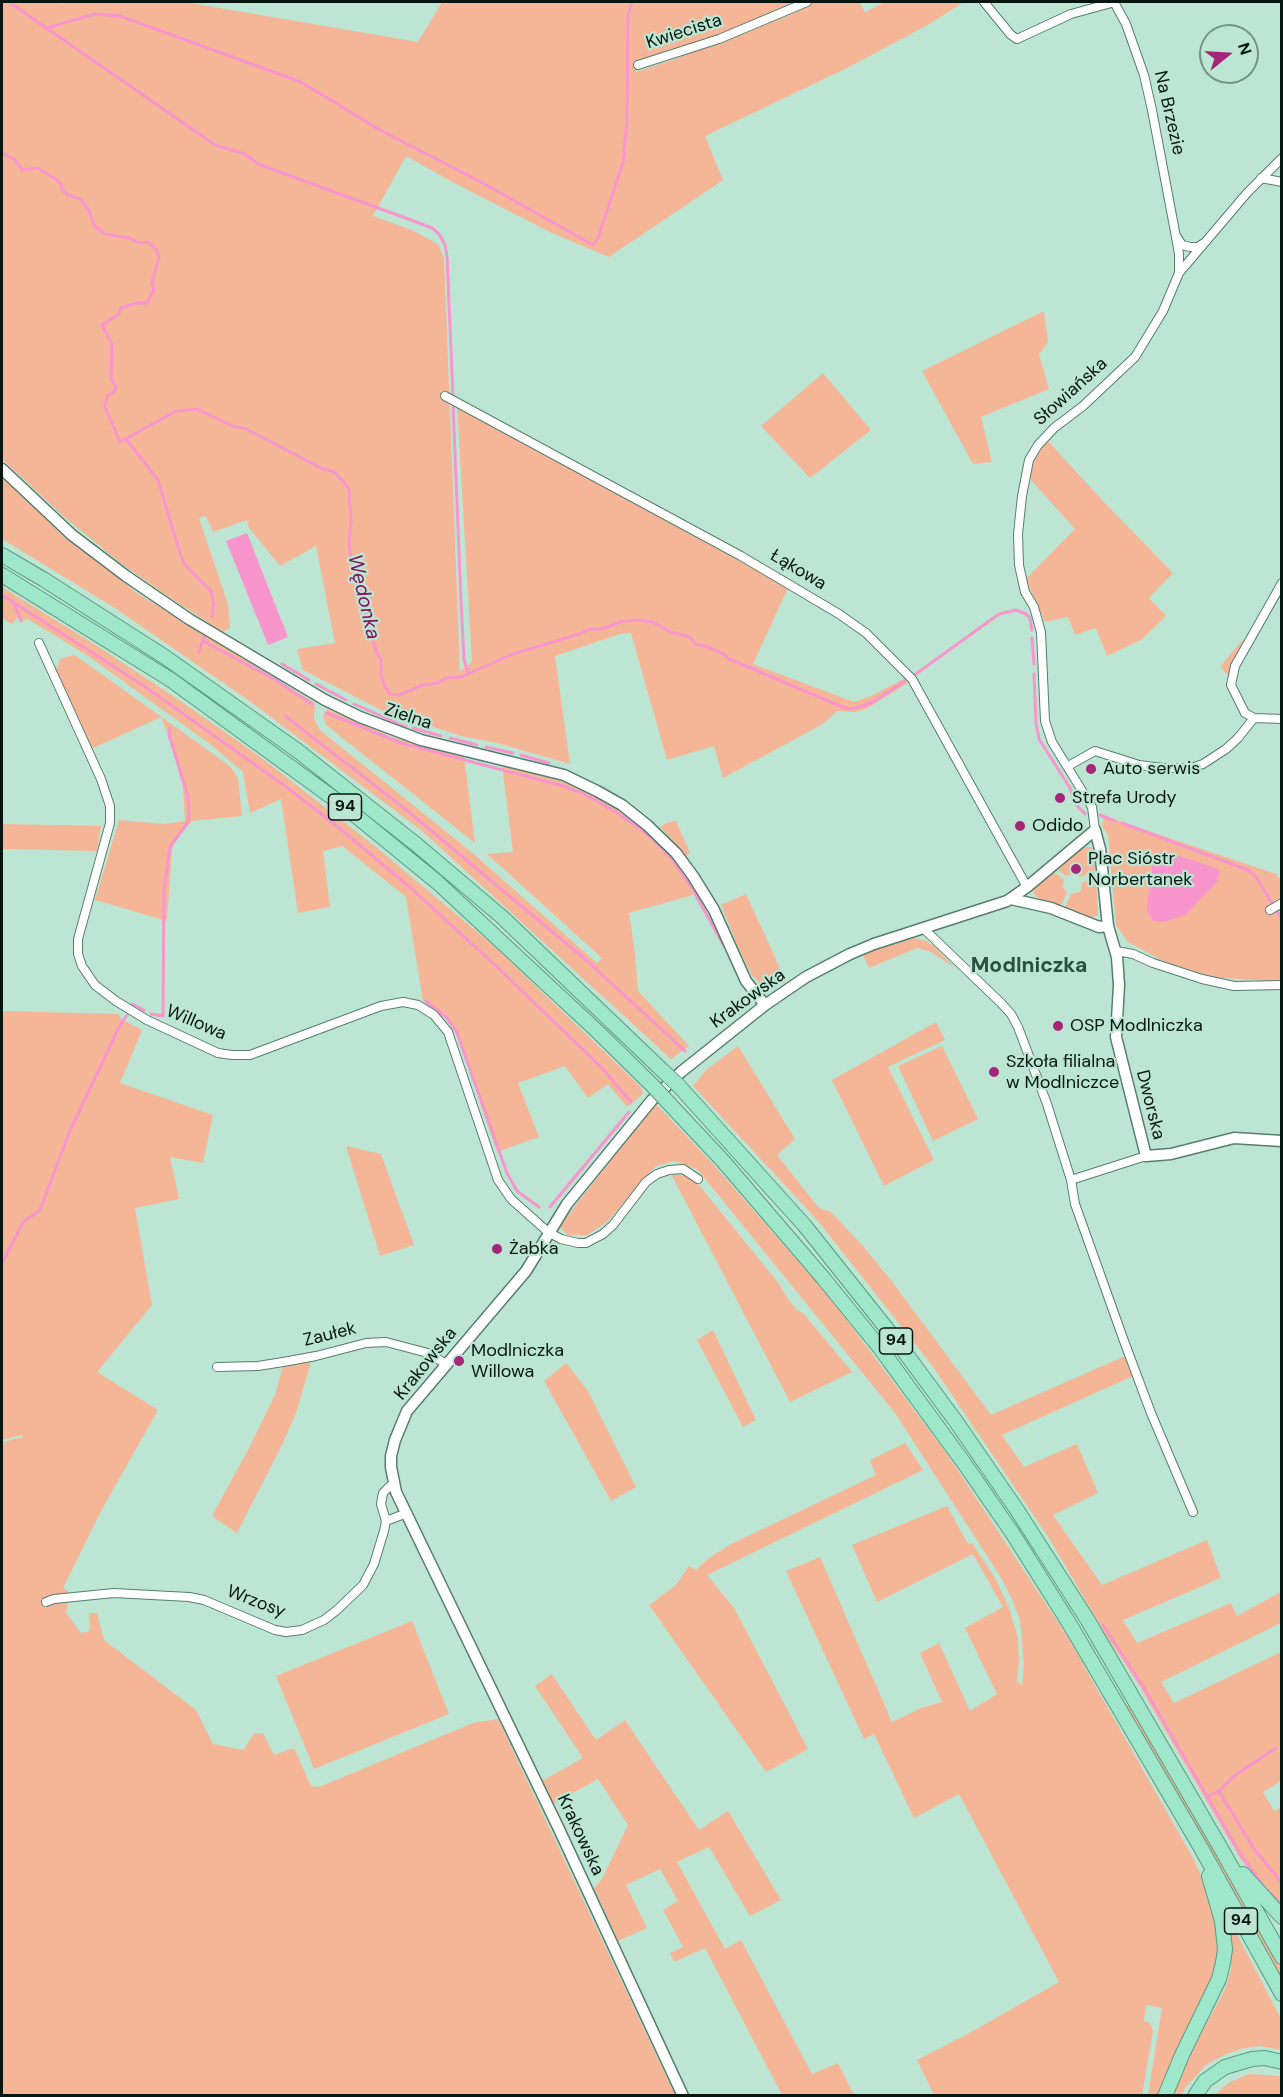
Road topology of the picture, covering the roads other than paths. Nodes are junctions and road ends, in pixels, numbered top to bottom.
1 (807, 2) edge
2 (984, 2) edge
3 (1114, 2) edge
4 (638, 65) dead end
5 (1281, 158) edge
6 (1261, 178) junction
7 (1281, 182) edge
8 (1176, 237) junction
9 (1205, 242) junction
10 (1179, 273) junction
11 (445, 396) dead end
12 (3, 470) edge
13 (2, 555) edge
14 (2, 575) edge
15 (1281, 583) edge
16 (39, 644) dead end
17 (1254, 718) junction
18 (1281, 720) edge
19 (1068, 766) junction
20 (1095, 830) junction
21 (1028, 887) junction
22 (1011, 899) junction
23 (1281, 904) edge
24 (1270, 910) dead end
25 (1108, 926) junction
26 (924, 929) junction
27 (1116, 951) junction
28 (1281, 985) edge
29 (765, 1005) junction
30 (1281, 1141) edge
31 (1146, 1156) junction
32 (699, 1179) dead end
33 (1071, 1180) junction
34 (548, 1232) junction
35 (446, 1364) junction
36 (217, 1367) dead end
37 (394, 1482) junction
38 (1193, 1512) dead end
39 (407, 1513) junction
40 (386, 1521) junction
41 (46, 1602) dead end
42 (1219, 1845) junction
43 (1200, 1848) junction
44 (1281, 1917) edge
45 (1281, 1957) edge
46 (1281, 1994) edge
47 (1281, 2062) edge
48 (683, 2096) edge
49 (1165, 2096) edge
50 (1195, 2096) edge

1 - 4 street, Kwiecista
2 - 3 street
3 - 8 street, Na Brzezie
5 - 6 street, Słowiańska
6 - 7 street
6 - 9 street, Słowiańska
8 - 9 street
8 - 10 street, Na Brzezie
9 - 10 street, Słowiańska
10 - 19 street, Słowiańska
11 - 21 street, Łąkowa
12 - 29 street, Zielna
13 - 42 highway, 94, bridge
14 - 43 highway, 94, bridge
15 - 17 street
16 - 34 street, Willowa
17 - 18 street
17 - 19 street
19 - 20 street, Słowiańska
20 - 21 street
20 - 25 street
21 - 22 street
22 - 25 street
22 - 26 street, Krakowska
23 - 24 street
25 - 27 street, Dworska
26 - 29 street, Krakowska
26 - 33 street
27 - 28 street
27 - 31 street, Dworska
29 - 34 street, Krakowska
30 - 31 street, Dworska
31 - 33 street
32 - 34 street
33 - 38 street
34 - 35 street, Krakowska
35 - 36 street, Zaułek
35 - 37 street, Krakowska
37 - 39 street, Krakowska
37 - 40 street, Wrzosy
39 - 40 street
39 - 48 street, Krakowska
40 - 41 street, Wrzosy
42 - 44 highway, 94
42 - 45 highway
43 - 46 highway, 94
43 - 49 highway
47 - 50 highway

